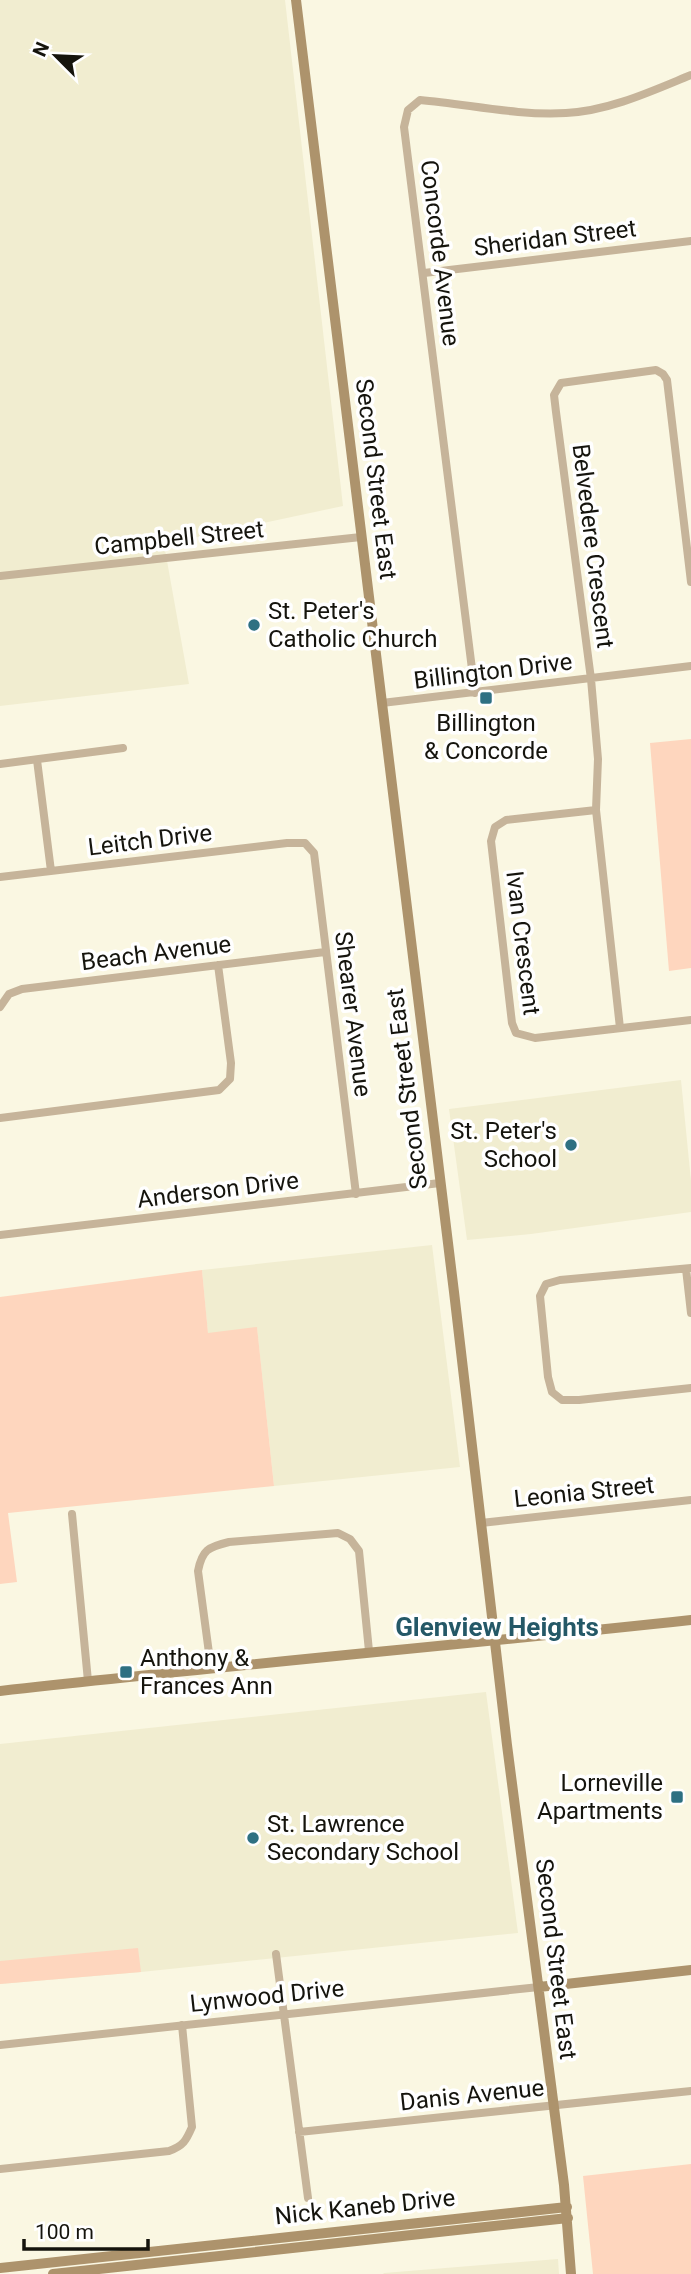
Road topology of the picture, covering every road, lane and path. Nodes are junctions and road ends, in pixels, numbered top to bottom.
1 (296, 0) edge
2 (691, 75) edge
3 (691, 241) edge
4 (424, 273) junction
5 (361, 537) junction
6 (0, 576) edge
7 (691, 582) edge
8 (691, 666) edge
9 (591, 679) junction
10 (475, 693) junction
11 (382, 703) junction
12 (123, 748) dead end
13 (37, 760) junction
14 (0, 764) edge
15 (596, 810) junction
16 (305, 843) joint
17 (51, 871) junction
18 (0, 877) edge
19 (325, 952) junction
20 (218, 965) junction
21 (0, 1007) edge
22 (691, 1020) edge
23 (620, 1028) junction
24 (0, 1118) edge
25 (440, 1183) junction
26 (356, 1194) junction
27 (0, 1235) edge
28 (689, 1268) edge
29 (691, 1313) edge
30 (691, 1388) edge
31 (691, 1500) edge
32 (72, 1514) dead end
33 (481, 1523) junction
34 (691, 1620) edge
35 (495, 1641) junction
36 (369, 1651) junction
37 (211, 1668) junction
38 (88, 1681) junction
39 (0, 1691) edge
40 (276, 1954) dead end
41 (691, 1970) edge
42 (538, 1987) junction
43 (285, 2013) junction
44 (182, 2025) junction
45 (0, 2045) edge
46 (691, 2091) edge
47 (555, 2105) junction
48 (299, 2132) junction
49 (0, 2169) edge
50 (308, 2198) dead end
51 (568, 2212) junction
52 (0, 2268) edge
53 (53, 2274) edge
54 (573, 2274) edge

1 - 5 main road, Second Street East
2 - 4 street, Concorde Avenue
3 - 4 street, Sheridan Street
4 - 10 street, Concorde Avenue
5 - 6 street, Campbell Street
5 - 11 main road, Second Street East
7 - 9 street, Belvedere Crescent
8 - 9 street, Billington Drive
9 - 10 street, Billington Drive
9 - 15 street, Belvedere Crescent
10 - 11 street, Billington Drive
11 - 25 main road, Second Street East
12 - 13 street
13 - 14 street
13 - 17 street
15 - 23 street, Belvedere Crescent
15 - 23 street, Ivan Crescent
16 - 17 street, Leitch Drive
16 - 19 street, Shearer Avenue
17 - 18 street, Leitch Drive
19 - 20 street, Beach Avenue
19 - 26 street, Shearer Avenue
20 - 21 street, Beach Avenue
20 - 24 street
22 - 23 street, Ivan Crescent
25 - 26 street, Anderson Drive
25 - 33 main road, Second Street East
26 - 27 street, Anderson Drive
28 - 29 street
28 - 30 street
31 - 33 street, Leonia Street
32 - 38 street
33 - 35 main road, Second Street East
34 - 35 main road
35 - 36 main road
35 - 42 main road, Second Street East
36 - 37 main road
36 - 37 street
37 - 38 main road
38 - 39 main road
40 - 43 street
41 - 42 main road
42 - 43 street, Lynwood Drive
42 - 47 main road, Second Street East
43 - 44 street, Lynwood Drive
43 - 48 street
44 - 45 street, Lynwood Drive
44 - 49 street
46 - 47 street, Danis Avenue
47 - 48 street, Danis Avenue
47 - 51 main road, Second Street East
48 - 50 street
51 - 52 main road, Nick Kaneb Drive
51 - 53 main road, Nick Kaneb Drive
51 - 54 main road, Second Street East

